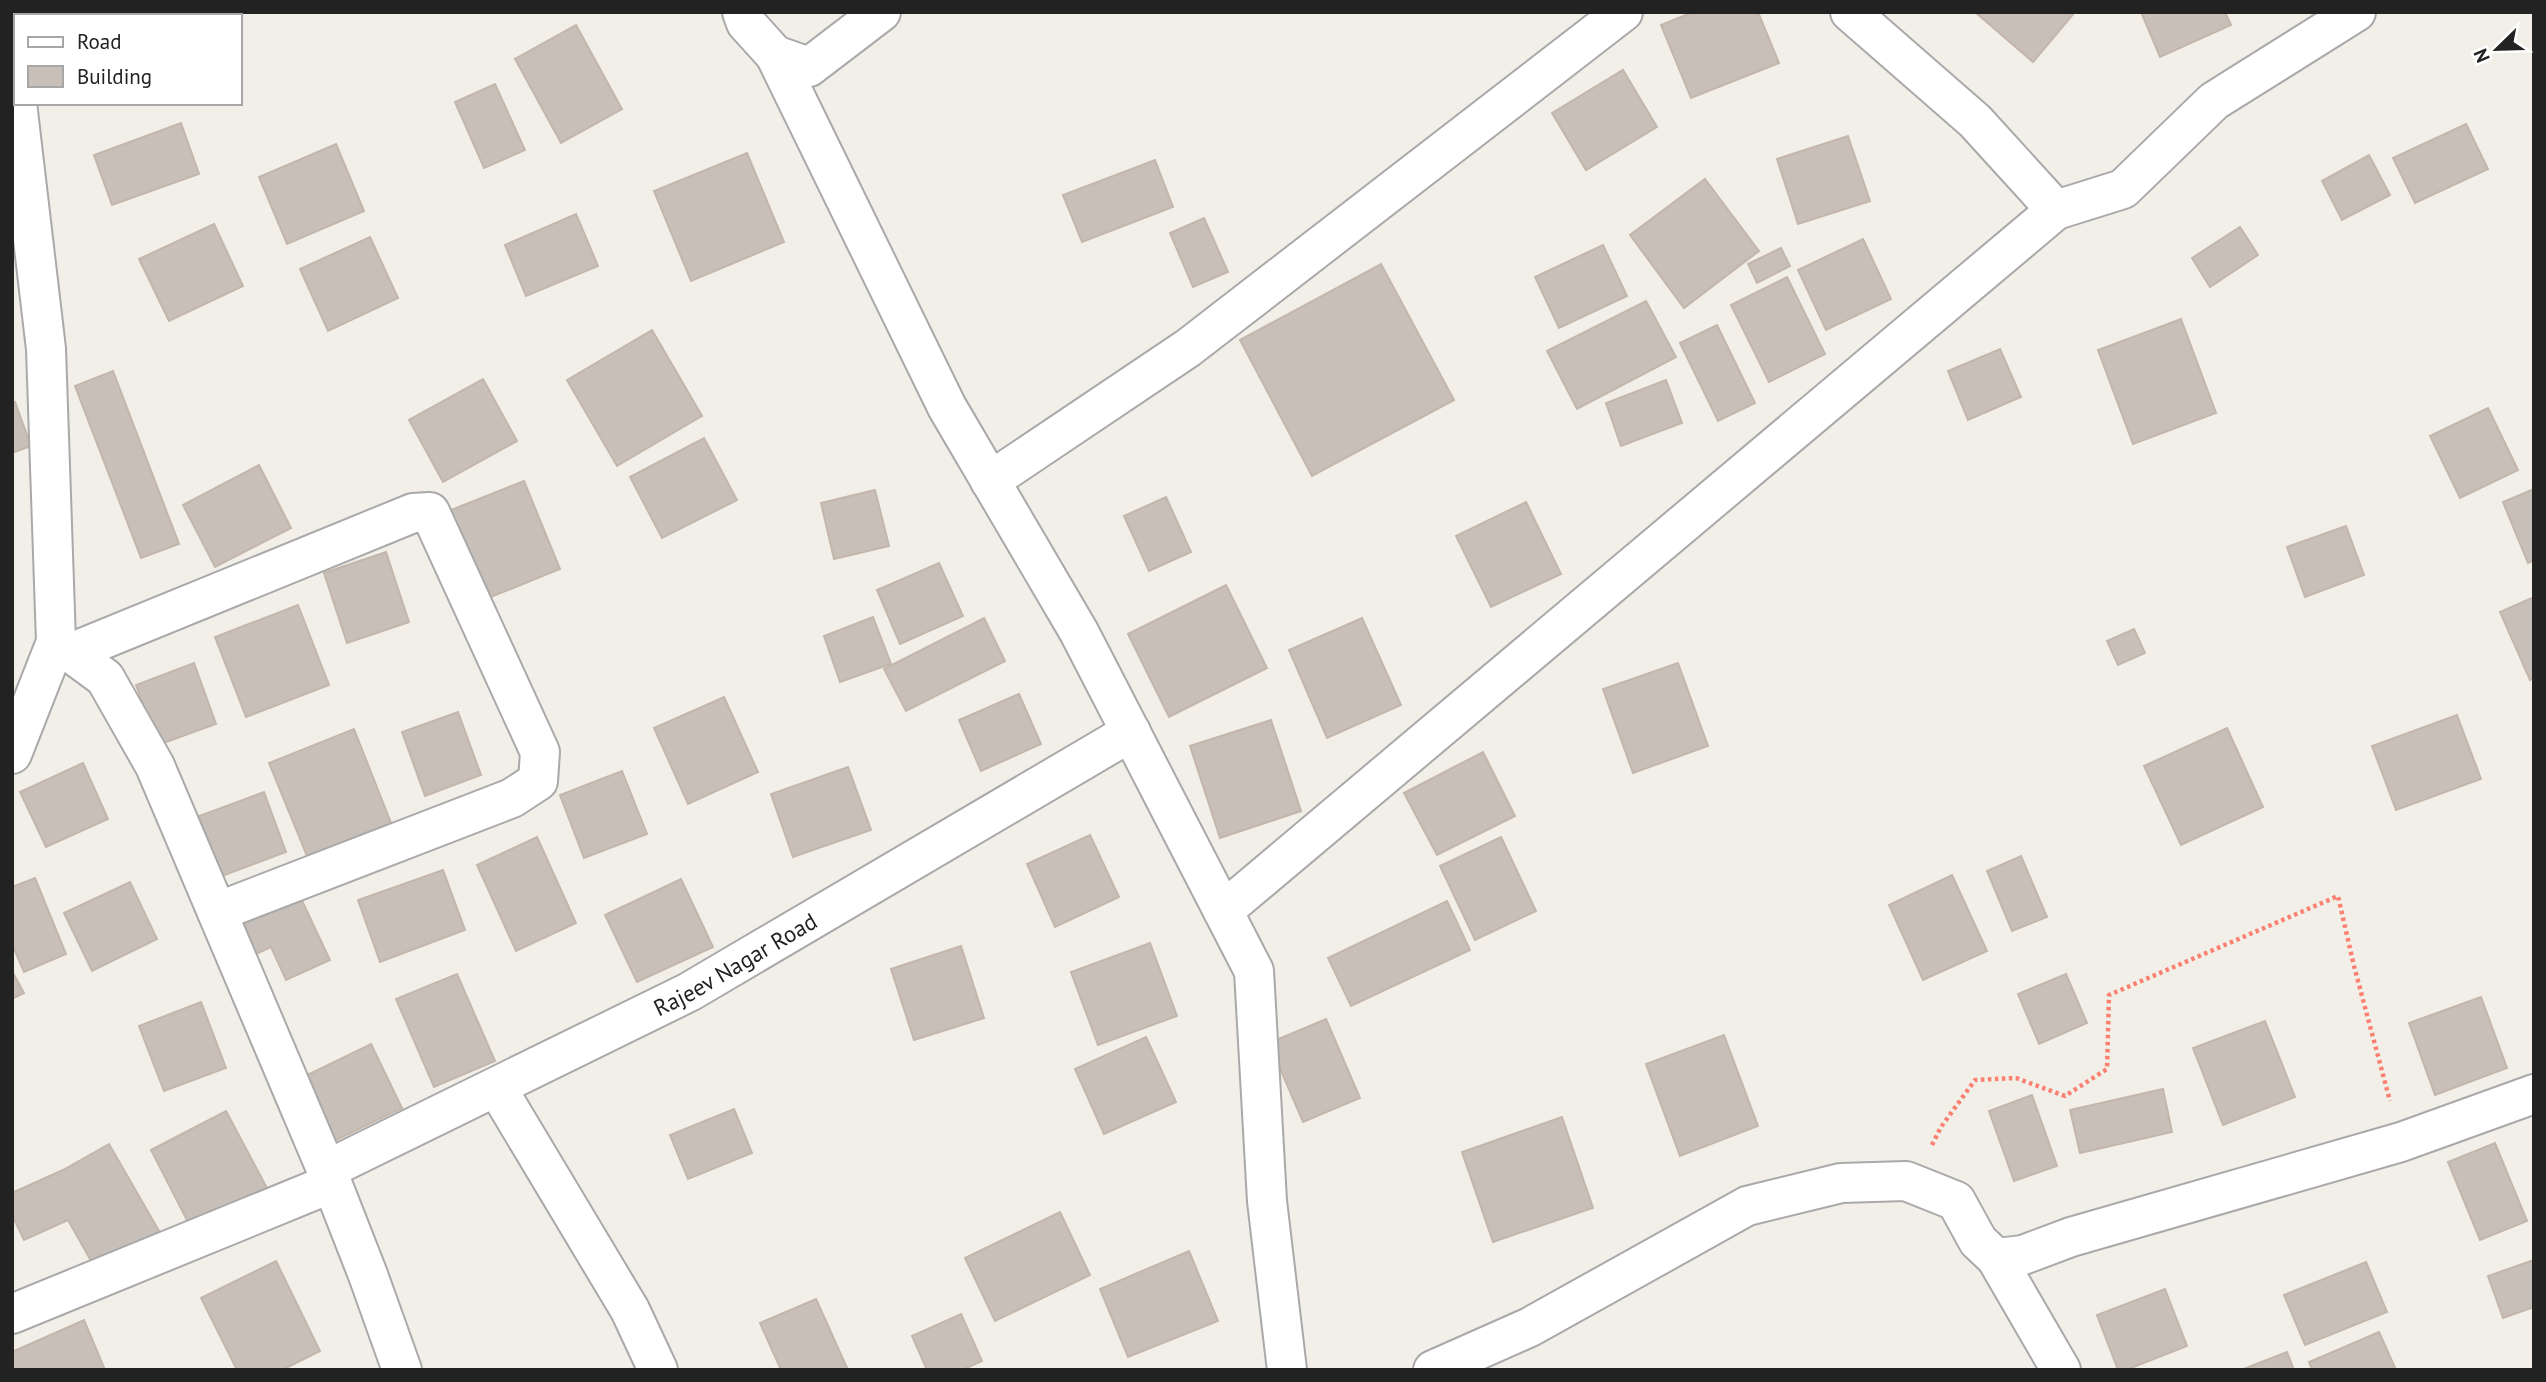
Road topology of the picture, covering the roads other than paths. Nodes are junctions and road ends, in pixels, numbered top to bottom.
1 (742, 12) edge
2 (881, 12) edge
3 (1623, 12) edge
4 (1850, 12) edge
5 (2357, 12) edge
6 (775, 55) junction
7 (17, 105) edge
8 (2056, 210) junction
9 (26, 298) edge
10 (990, 481) junction
11 (63, 647) junction
12 (1131, 732) junction
13 (12, 754) edge
14 (1223, 911) junction
15 (217, 912) junction
16 (497, 1088) junction
17 (2534, 1094) edge
18 (329, 1176) junction
19 (1996, 1258) junction
20 (12, 1314) edge
21 (402, 1370) edge
22 (658, 1370) edge
23 (1287, 1370) edge
24 (1433, 1370) edge
25 (2060, 1370) edge

1 - 6 street
2 - 6 street
3 - 10 street
4 - 8 street
5 - 8 street
6 - 10 street
7 - 9 street
8 - 14 street
9 - 11 street
10 - 12 street
11 - 13 street
11 - 15 street
11 - 15 street
12 - 14 street
12 - 16 street, Rajeev Nagar Road
14 - 23 street
15 - 18 street
16 - 18 street, Rajeev Nagar Road
16 - 22 street
17 - 19 street
18 - 20 street, Rajeev Nagar Road
18 - 21 street
19 - 24 street
19 - 25 street

